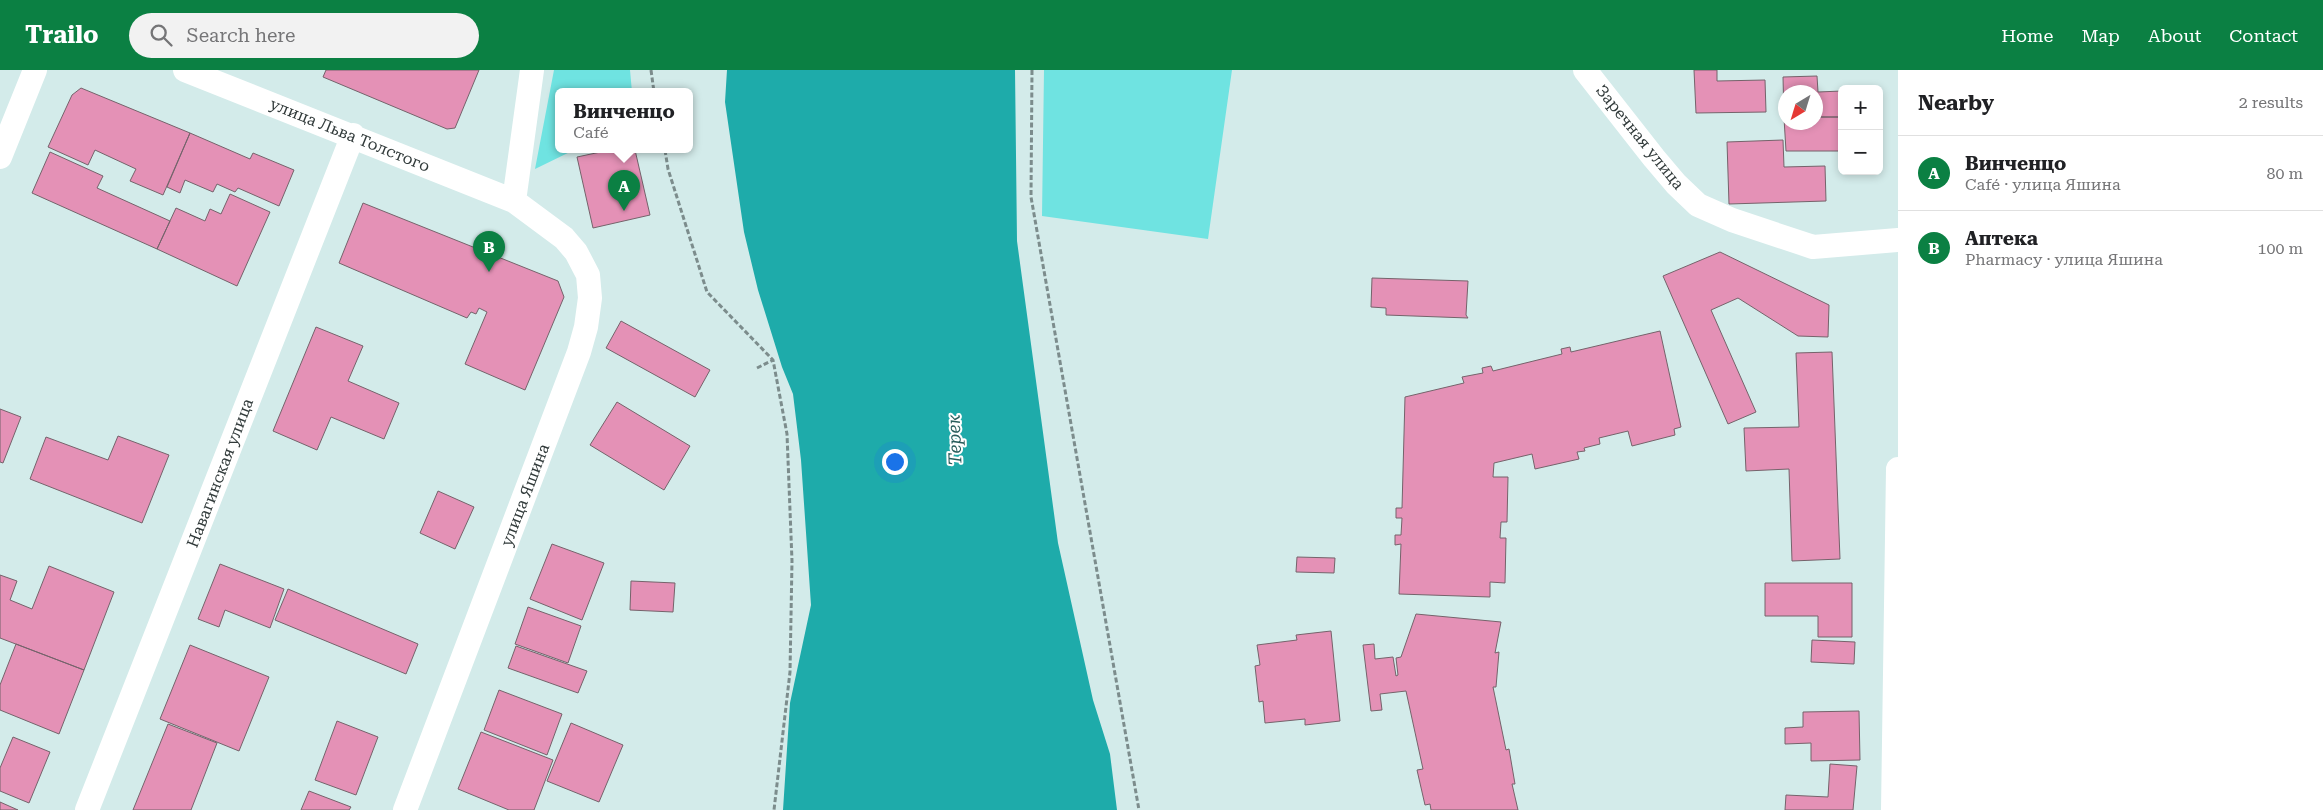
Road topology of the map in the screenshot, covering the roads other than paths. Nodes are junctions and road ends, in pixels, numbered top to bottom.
1 (35, 70) edge
2 (185, 70) edge
3 (532, 70) edge
4 (1586, 70) edge
5 (352, 135) junction
6 (0, 156) edge
7 (514, 201) junction
8 (1898, 240) edge
9 (1898, 470) edge
10 (87, 810) edge
11 (405, 810) edge
12 (1893, 810) edge

1 - 6 street
2 - 5 street, улица Льва Толстого
3 - 7 street
4 - 8 street, Заречная улица
5 - 7 street, улица Льва Толстого
5 - 10 street, Навагинская улица
7 - 11 street, улица Яшина
9 - 12 street

